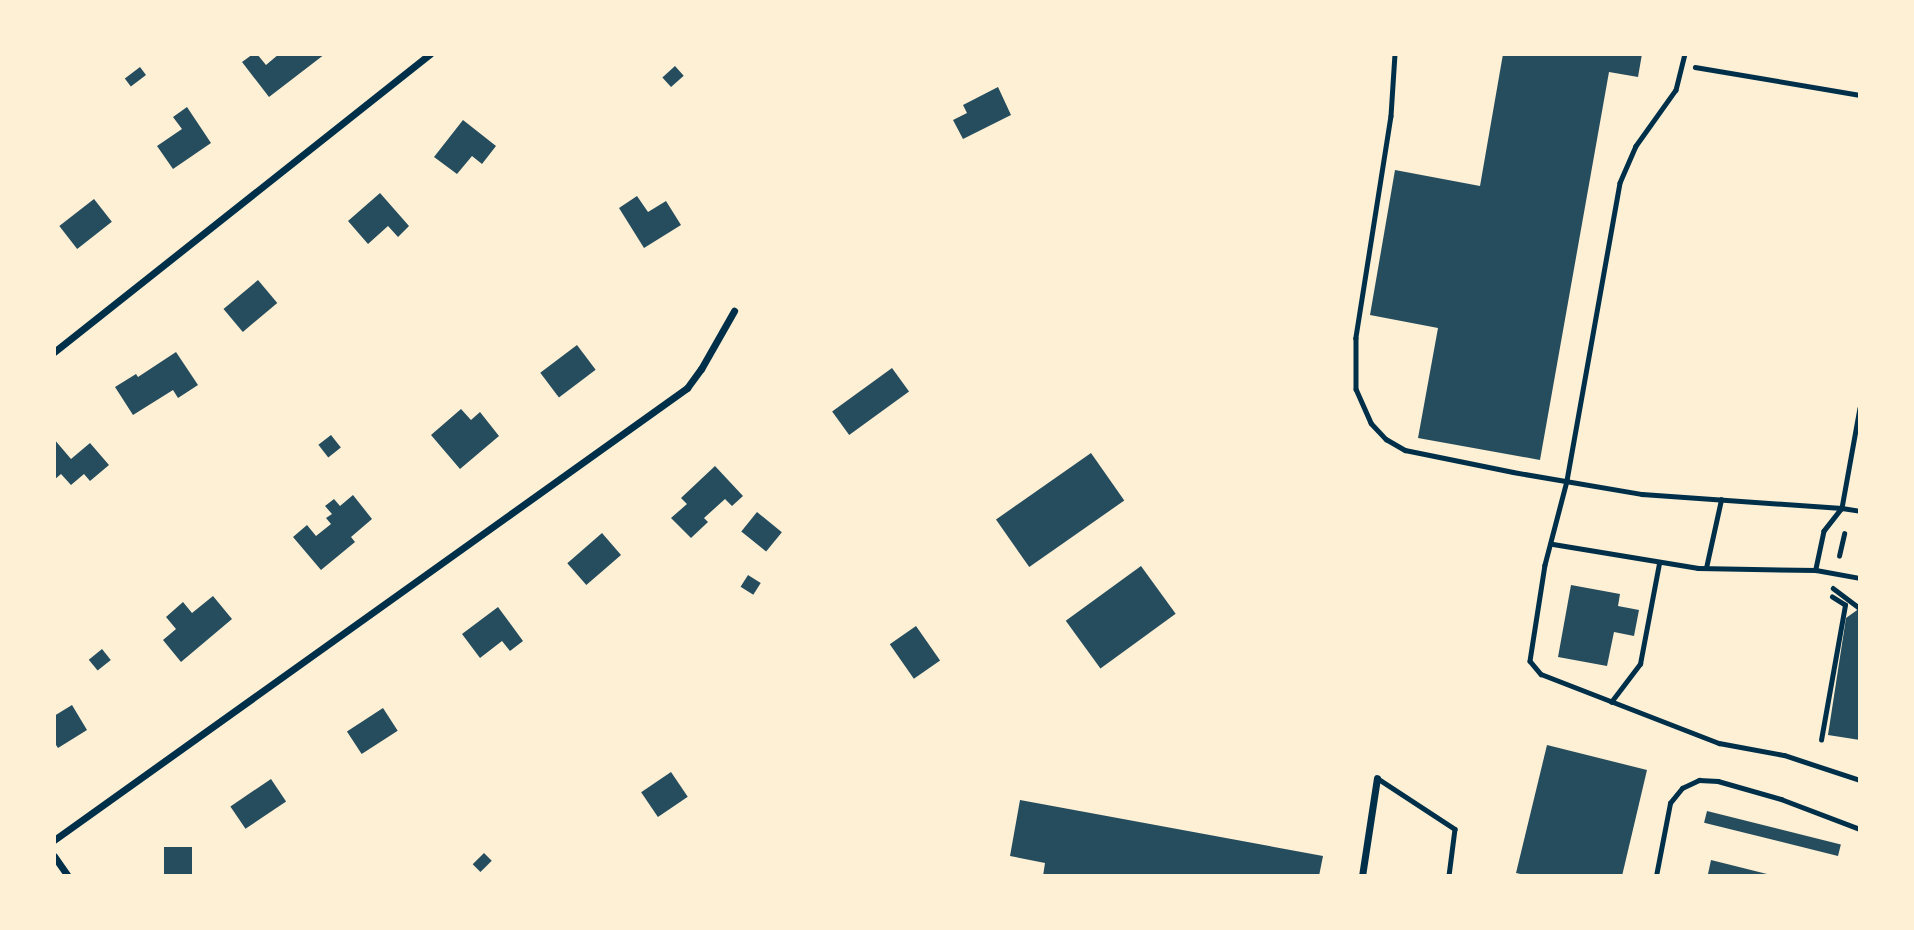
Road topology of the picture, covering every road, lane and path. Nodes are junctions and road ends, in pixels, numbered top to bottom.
1 (430, 54) edge
2 (1395, 54) edge
3 (1685, 54) edge
4 (1695, 67) dead end
5 (1860, 94) edge
6 (734, 311) dead end
7 (54, 352) edge
8 (1860, 408) edge
9 (1567, 481) junction
10 (1721, 500) junction
11 (1842, 508) junction
12 (1860, 511) edge
13 (1844, 534) dead end
14 (1553, 544) junction
15 (1839, 556) dead end
16 (1659, 563) junction
17 (1706, 568) junction
18 (1816, 570) junction
19 (1860, 578) edge
20 (1833, 588) dead end
21 (1832, 597) dead end
22 (1860, 608) edge
23 (1611, 702) junction
24 (1821, 740) dead end
25 (1377, 778) joint
26 (1860, 780) edge
27 (1860, 829) edge
28 (54, 840) edge
29 (54, 856) edge
30 (68, 876) edge
31 (1363, 876) edge
32 (1449, 876) edge
33 (1656, 876) edge

1 - 7 street
2 - 9 lane
3 - 9 lane
4 - 5 path
6 - 28 street
8 - 11 lane
9 - 10 lane
9 - 14 lane
10 - 11 lane
10 - 17 lane
11 - 12 lane
11 - 18 lane
13 - 15 path
14 - 16 lane
14 - 23 lane
16 - 17 lane
16 - 23 lane
17 - 18 lane
18 - 19 lane
20 - 22 path
21 - 24 path
23 - 26 lane
25 - 31 street
25 - 32 lane
27 - 33 lane
29 - 30 street

